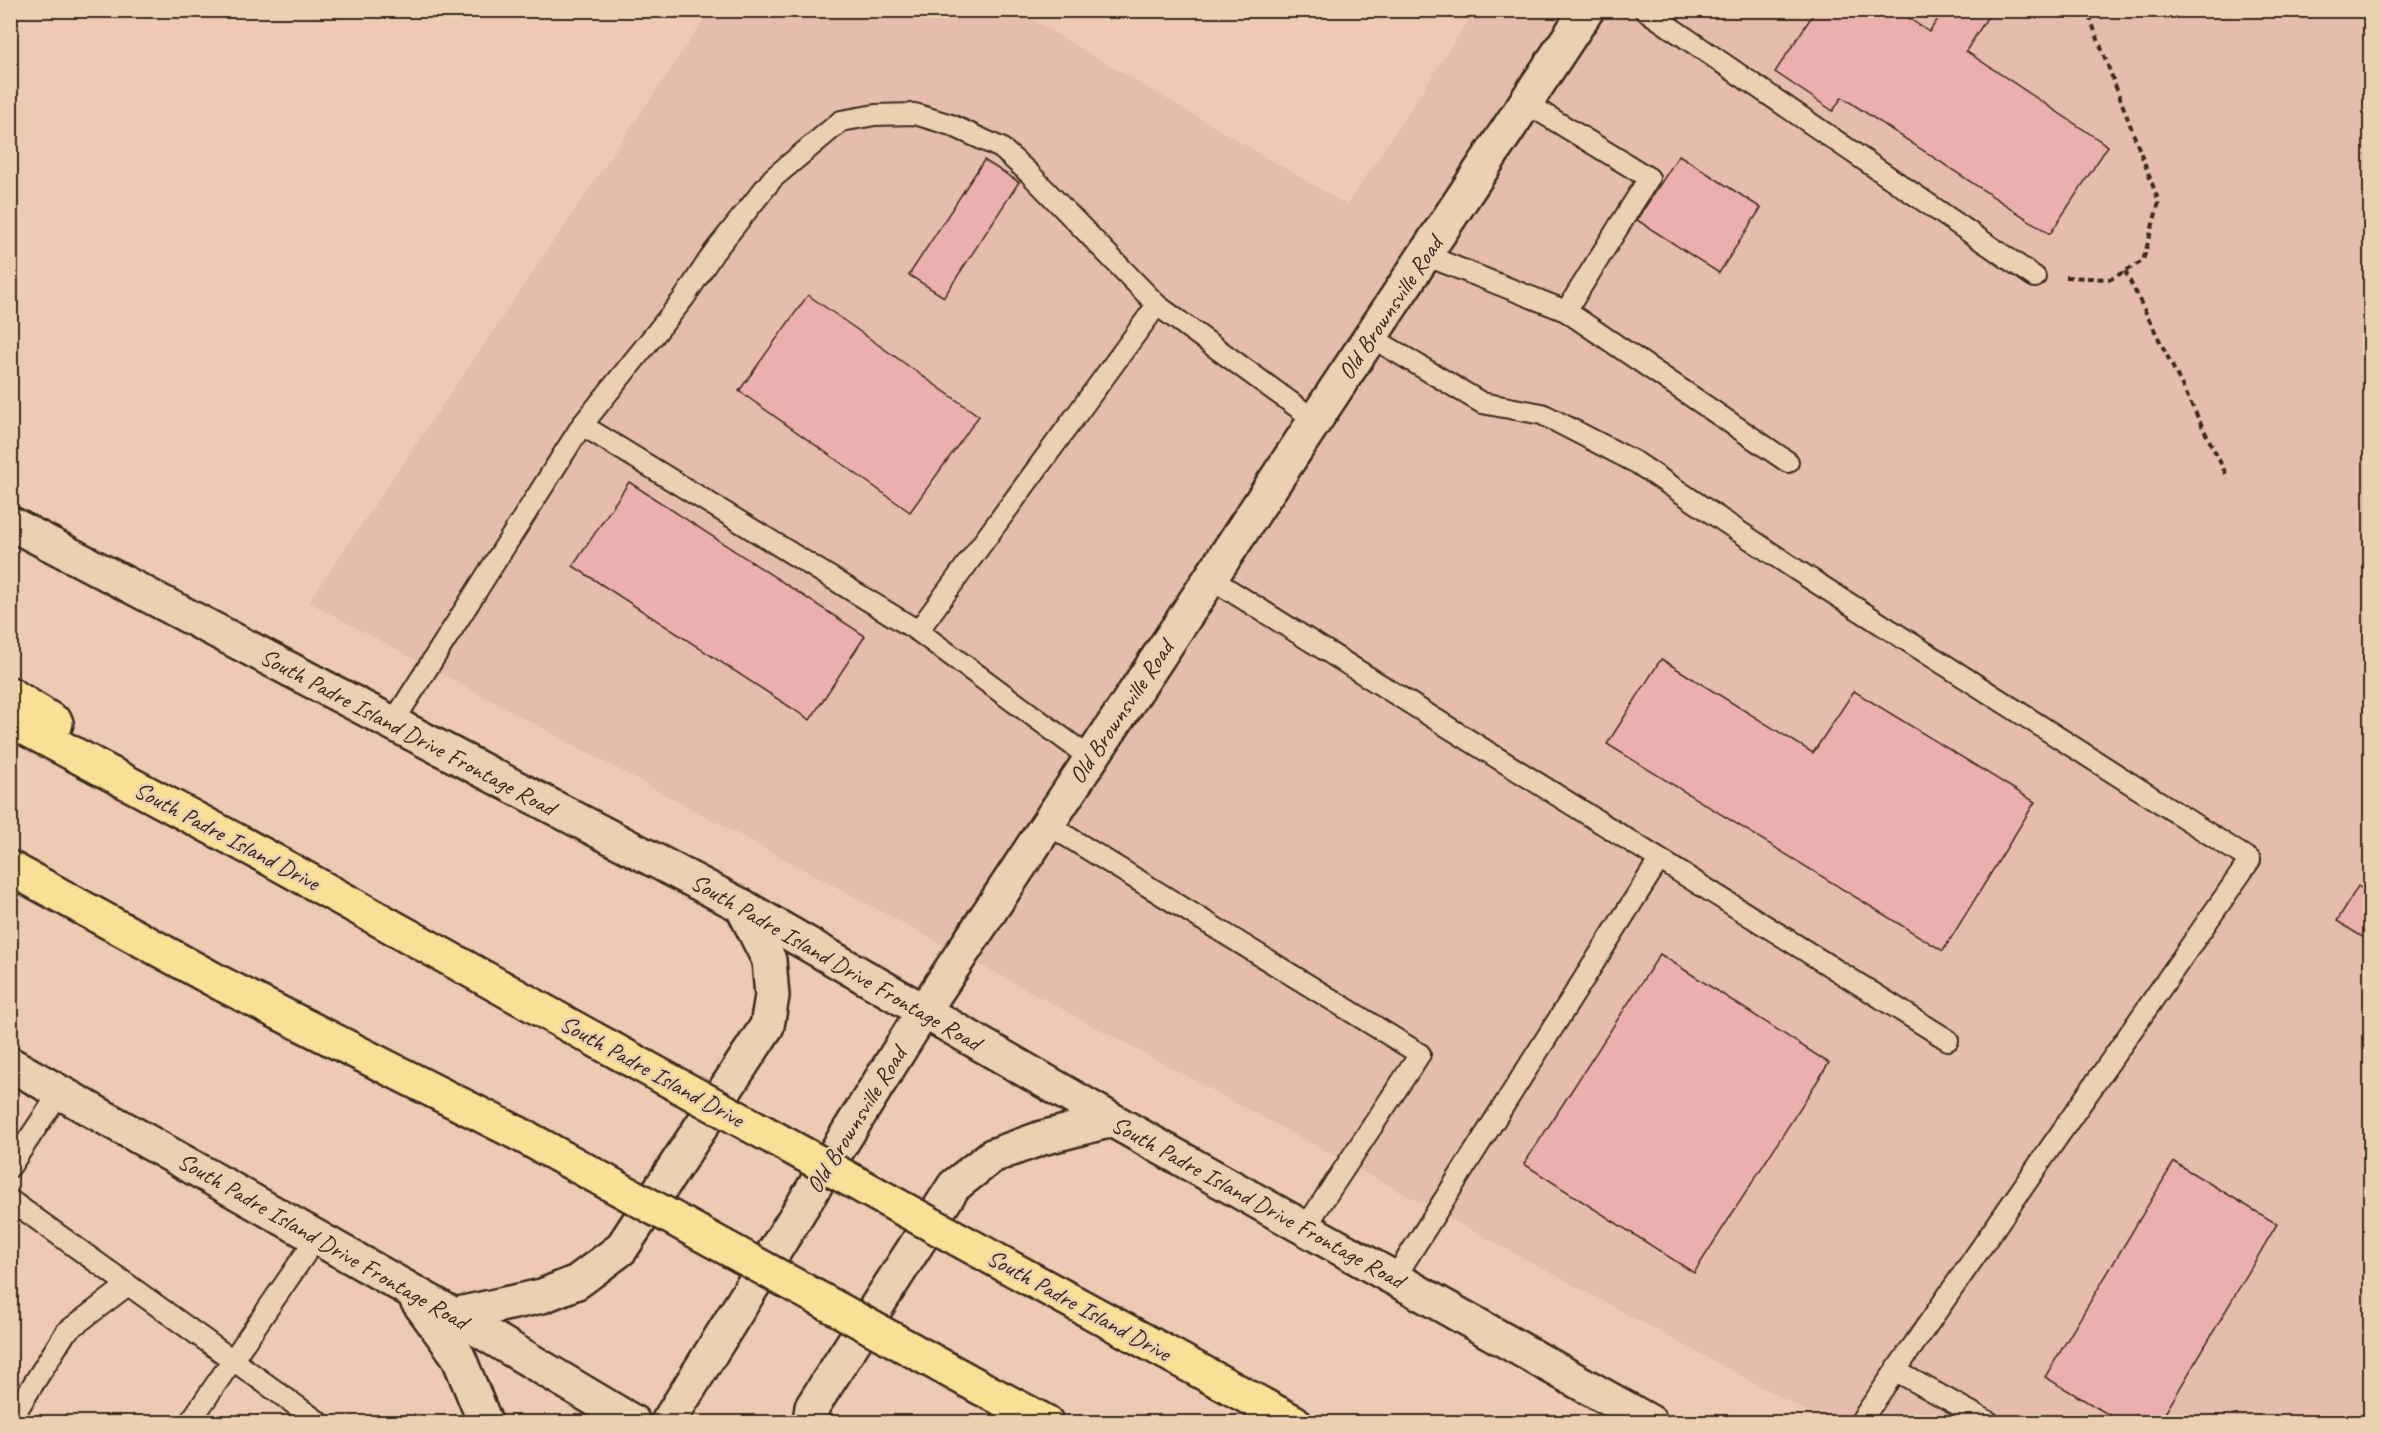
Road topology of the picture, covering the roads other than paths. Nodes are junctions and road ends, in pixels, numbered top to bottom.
1 (1587, 10) edge
2 (1645, 10) edge
3 (1526, 103) junction
4 (1425, 255) junction
5 (2035, 276) road end
6 (1157, 304) junction
7 (1566, 311) junction
8 (1371, 337) junction
9 (1315, 420) junction
10 (582, 425) junction
11 (1788, 462) dead end
12 (10, 523) edge
13 (1210, 578) junction
14 (918, 631) junction
15 (10, 694) edge
16 (10, 720) edge
17 (392, 724) junction
18 (1090, 758) junction
19 (1047, 824) junction
20 (265, 856) junction
21 (1659, 860) junction
22 (10, 868) edge
23 (10, 886) edge
24 (742, 906) junction
25 (222, 984) junction
26 (923, 1012) junction
27 (1948, 1040) dead end
28 (10, 1064) edge
29 (60, 1092) junction
30 (1113, 1120) junction
31 (10, 1167) edge
32 (10, 1200) edge
33 (1305, 1228) junction
34 (317, 1237) junction
35 (1394, 1279) junction
36 (128, 1285) junction
37 (408, 1289) junction
38 (454, 1315) junction
39 (232, 1361) junction
40 (1896, 1371) junction
41 (10, 1421) edge
42 (190, 1422) edge
43 (319, 1422) edge
44 (485, 1422) edge
45 (633, 1422) edge
46 (668, 1422) edge
47 (810, 1422) edge
48 (1046, 1422) edge
49 (1294, 1422) edge
50 (1650, 1422) edge
51 (1860, 1422) edge
52 (1989, 1422) edge

1 - 3 main road, Old Brownsville Road
2 - 5 lane
3 - 4 main road, Old Brownsville Road
3 - 7 lane
4 - 7 lane
4 - 8 main road, Old Brownsville Road
6 - 9 lane
6 - 10 lane
6 - 14 lane
7 - 11 lane
8 - 9 main road, Old Brownsville Road
8 - 40 lane
9 - 13 main road, Old Brownsville Road
10 - 14 lane
10 - 17 lane
12 - 17 main road, South Padre Island Drive Frontage Road
13 - 18 main road, Old Brownsville Road
13 - 21 lane
14 - 18 lane
15 - 20 highway
16 - 20 highway, South Padre Island Drive
17 - 24 main road, South Padre Island Drive Frontage Road
18 - 19 main road, Old Brownsville Road
19 - 26 main road, Old Brownsville Road
19 - 33 lane
20 - 49 highway, South Padre Island Drive, bridge
21 - 27 lane
21 - 35 lane
22 - 25 highway
23 - 25 highway
24 - 26 main road, South Padre Island Drive Frontage Road
24 - 38 main road
25 - 48 highway, bridge
26 - 30 main road, South Padre Island Drive Frontage Road
26 - 46 main road, Old Brownsville Road
28 - 29 main road, South Padre Island Drive Frontage Road
29 - 31 lane
29 - 34 main road, South Padre Island Drive Frontage Road
30 - 33 main road, South Padre Island Drive Frontage Road
30 - 47 main road
32 - 36 lane
33 - 35 main road, South Padre Island Drive Frontage Road
34 - 37 main road, South Padre Island Drive Frontage Road
34 - 39 lane
35 - 50 main road, South Padre Island Drive Frontage Road
36 - 39 lane
36 - 41 lane
37 - 38 main road, South Padre Island Drive Frontage Road
37 - 44 main road
38 - 45 main road, South Padre Island Drive Frontage Road
39 - 42 lane
39 - 43 lane
40 - 51 lane
40 - 52 lane

